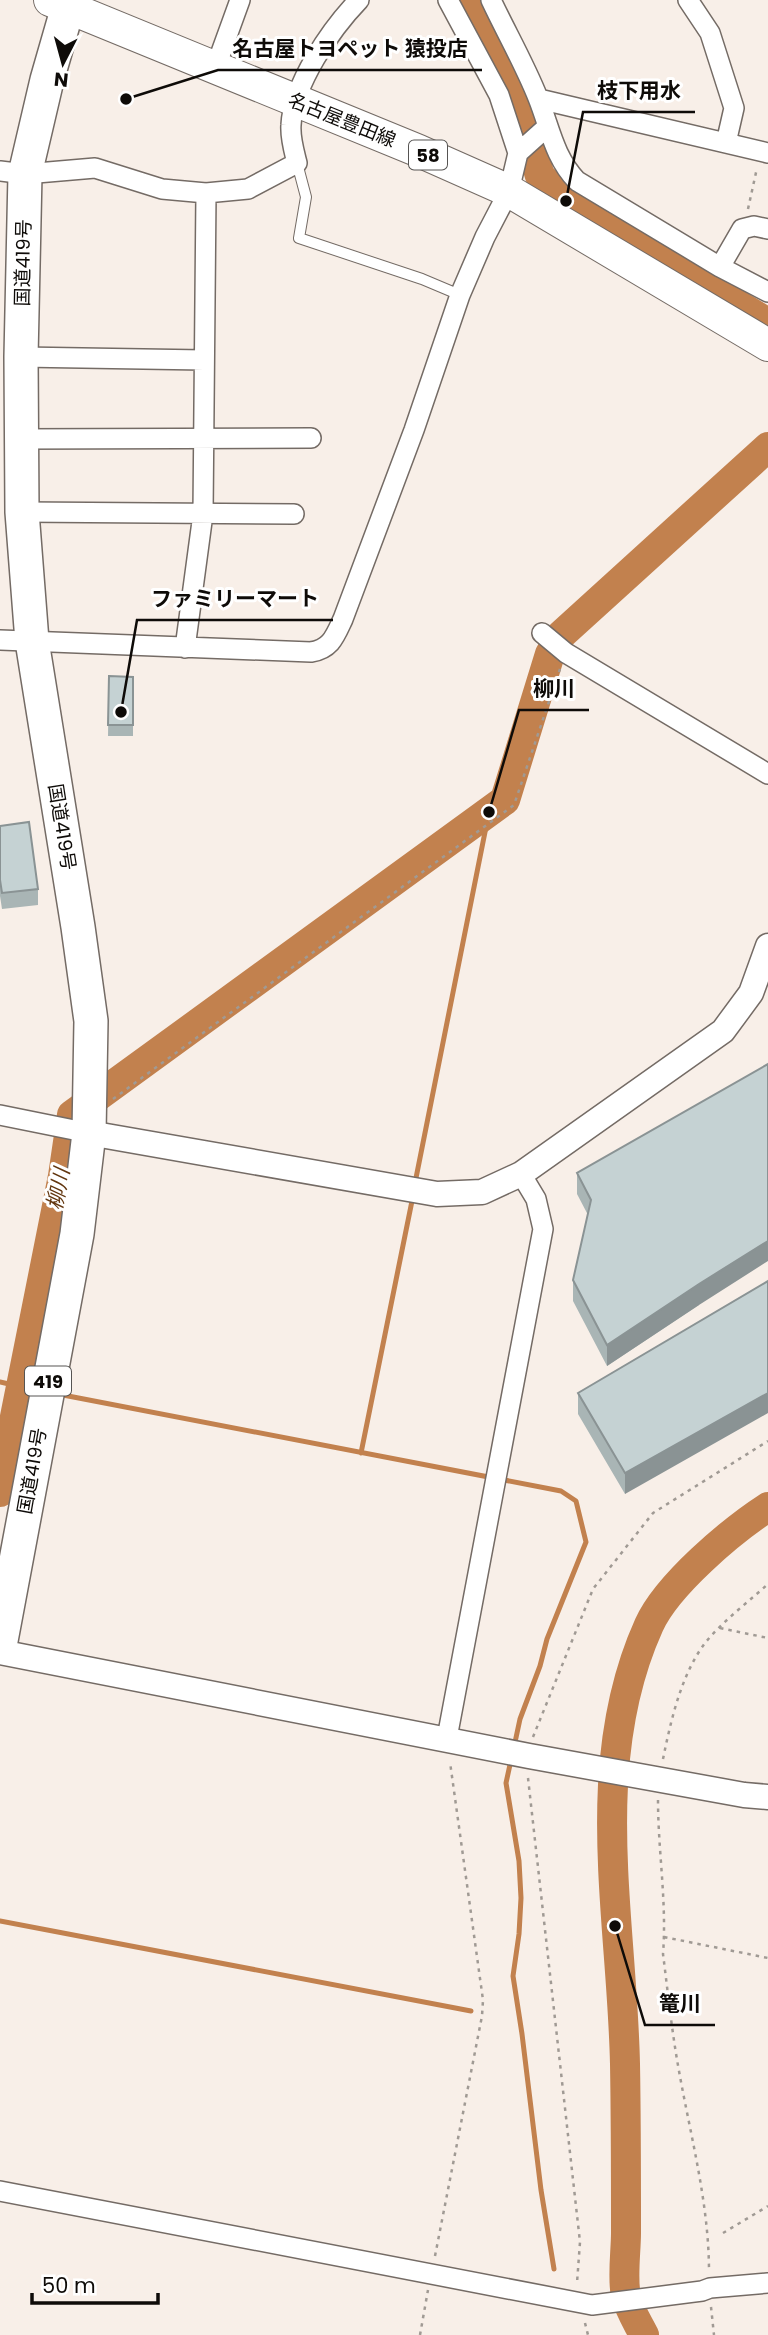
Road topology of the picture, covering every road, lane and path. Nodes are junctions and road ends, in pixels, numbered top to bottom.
1 (240, 0) edge
2 (359, 0) edge
3 (449, 0) edge
4 (491, 0) edge
5 (688, 0) edge
6 (63, 2) edge
7 (215, 69) junction
8 (539, 99) junction
9 (295, 102) junction
10 (542, 131) junction
11 (726, 143) junction
12 (519, 151) junction
13 (764, 152) edge
14 (297, 163) junction
15 (12, 173) edge
16 (509, 191) junction
17 (206, 192) junction
18 (760, 227) edge
19 (720, 267) junction
20 (768, 292) edge
21 (460, 295) junction
22 (768, 345) edge
23 (21, 357) junction
24 (204, 360) junction
25 (205, 438) junction
26 (311, 438) dead end
27 (21, 439) junction
28 (15, 496) edge
29 (203, 514) junction
30 (295, 514) dead end
31 (542, 633) dead end
32 (16, 641) edge
33 (185, 648) junction
34 (565, 652) junction
35 (768, 774) edge
36 (768, 946) edge
37 (0, 1115) edge
38 (84, 1118) junction
39 (521, 1174) junction
40 (768, 1441) edge
41 (768, 1584) edge
42 (719, 1628) junction
43 (768, 1638) edge
44 (0, 1646) edge
45 (0, 1652) edge
46 (447, 1738) junction
47 (529, 1756) junction
48 (659, 1778) junction
49 (768, 1797) edge
50 (664, 1937) junction
51 (768, 1958) edge
52 (0, 2190) edge
53 (768, 2206) edge
54 (723, 2233) dead end
55 (432, 2274) junction
56 (768, 2283) edge
57 (706, 2290) junction
58 (586, 2303) junction
59 (419, 2335) edge
60 (714, 2335) edge

1 - 7 street
2 - 9 street
3 - 12 street
4 - 8 street
5 - 11 street
6 - 7 main road, 名古屋豊田線 / 58
6 - 15 highway, 国道419号 / 419
7 - 9 main road, 名古屋豊田線 / 58
8 - 10 street
8 - 11 street
9 - 14 street
9 - 16 main road, 名古屋豊田線 / 58
10 - 12 street
10 - 19 street
11 - 13 street
12 - 16 street
13 - 18 path
14 - 17 street
14 - 21 lane
15 - 17 street
15 - 23 highway, 国道419号 / 419
16 - 21 street
16 - 22 main road, 名古屋豊田線 / 58
17 - 24 street
18 - 19 street
19 - 20 street
21 - 33 street
23 - 24 street
23 - 27 highway, 国道419号 / 419
24 - 25 street
25 - 26 street
25 - 27 street
25 - 29 street
27 - 28 highway, 国道419号 / 419
28 - 29 street
28 - 32 highway, 国道419号 / 419
29 - 30 street
29 - 33 street
31 - 34 street
32 - 33 street
32 - 38 highway, 国道419号 / 419
34 - 35 street
34 - 38 path
36 - 39 street
37 - 38 street
38 - 39 street
38 - 44 highway, 国道419号 / 419
39 - 46 street
40 - 47 path
41 - 42 path
42 - 43 path
42 - 48 path
45 - 46 street
46 - 47 street
46 - 55 path
47 - 48 street
47 - 58 path
48 - 49 street
48 - 50 path
50 - 51 path
50 - 57 path
52 - 55 street
53 - 54 path
55 - 58 street
55 - 59 path
56 - 57 street
57 - 58 street
57 - 60 path

